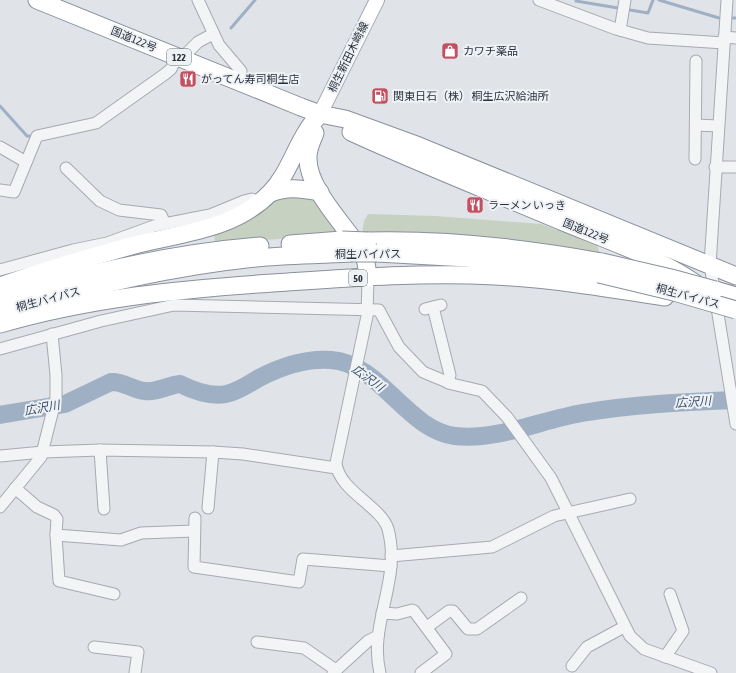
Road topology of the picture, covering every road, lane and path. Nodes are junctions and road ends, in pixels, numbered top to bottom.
1 (37, 0) edge
2 (198, 0) edge
3 (377, 0) edge
4 (539, 0) edge
5 (625, 0) edge
6 (727, 0) edge
7 (620, 30) junction
8 (213, 34) junction
9 (736, 38) edge
10 (724, 40) junction
11 (179, 57) junction
12 (696, 61) dead end
13 (240, 83) junction
14 (320, 114) junction
15 (696, 125) junction
16 (718, 126) junction
17 (0, 147) edge
18 (695, 159) dead end
19 (26, 162) junction
20 (715, 167) junction
21 (736, 167) edge
22 (66, 168) dead end
23 (0, 190) edge
24 (320, 192) junction
25 (265, 198) junction
26 (165, 224) junction
27 (632, 233) junction
28 (346, 247) junction
29 (87, 252) junction
30 (710, 265) junction
31 (601, 268) junction
32 (0, 270) edge
33 (736, 276) edge
34 (368, 278) junction
35 (0, 286) edge
36 (715, 296) junction
37 (736, 296) edge
38 (0, 299) edge
39 (433, 307) dead end
40 (368, 309) junction
41 (736, 310) edge
42 (0, 312) edge
43 (736, 313) edge
44 (0, 324) edge
45 (52, 334) junction
46 (0, 349) edge
47 (448, 383) junction
48 (736, 424) edge
49 (100, 450) junction
50 (43, 452) junction
51 (212, 452) junction
52 (0, 456) edge
53 (336, 468) junction
54 (15, 488) junction
55 (630, 499) dead end
56 (0, 507) edge
57 (208, 508) dead end
58 (104, 509) dead end
59 (570, 512) junction
60 (195, 518) dead end
61 (194, 531) junction
62 (56, 535) junction
63 (391, 561) junction
64 (114, 594) dead end
65 (670, 594) dead end
66 (521, 598) dead end
67 (382, 613) junction
68 (427, 627) junction
69 (624, 627) junction
70 (378, 636) junction
71 (257, 642) dead end
72 (94, 647) dead end
73 (665, 657) junction
74 (572, 666) dead end
75 (334, 671) edge
76 (135, 673) edge
77 (380, 673) edge
78 (421, 673) edge
79 (711, 673) edge

1 - 11 highway, 国道122号 / 122
2 - 8 street
3 - 14 main road, 桐生新田木崎線
4 - 7 street
5 - 7 street
6 - 10 street
7 - 10 street
8 - 11 street
8 - 13 street
9 - 10 street
10 - 16 street
11 - 13 highway, 国道122号 / 122
11 - 19 street
12 - 15 street
13 - 14 highway, 国道122号 / 122
14 - 24 highway
14 - 25 highway
14 - 27 highway, 国道122号
14 - 36 highway, 国道122号
15 - 16 street
15 - 18 street
16 - 20 street
17 - 19 street
19 - 23 street
20 - 21 street
20 - 30 street
22 - 26 street
24 - 25 highway
24 - 34 highway
25 - 26 street
25 - 29 highway
26 - 29 street
27 - 30 highway, 国道122号
27 - 36 highway
28 - 31 highway, 桐生バイパス, bridge
28 - 38 highway, 桐生バイパス
28 - 42 highway, 桐生バイパス
29 - 32 street
29 - 35 highway
30 - 33 highway, 国道122号
30 - 36 street
31 - 37 highway, 桐生バイパス, bridge
31 - 41 highway, 桐生バイパス, bridge
34 - 36 highway, 50
34 - 40 street
34 - 44 highway, 50
36 - 43 highway, 国道122号
36 - 48 street
39 - 47 street
40 - 45 street
40 - 47 street
40 - 53 street
45 - 46 street
45 - 50 street
47 - 59 street
49 - 50 street
49 - 51 street
49 - 58 street
50 - 52 street
50 - 54 street
51 - 53 street
51 - 57 street
53 - 63 street
54 - 56 street
54 - 62 street
55 - 59 street
59 - 63 street
59 - 69 street
60 - 61 street
61 - 62 street
61 - 63 street
62 - 64 street
63 - 67 street
65 - 73 street
66 - 68 street
67 - 68 street
67 - 70 street
68 - 78 street
69 - 73 street
69 - 74 street
70 - 75 street
70 - 77 street
71 - 75 street
72 - 76 street
73 - 79 street

